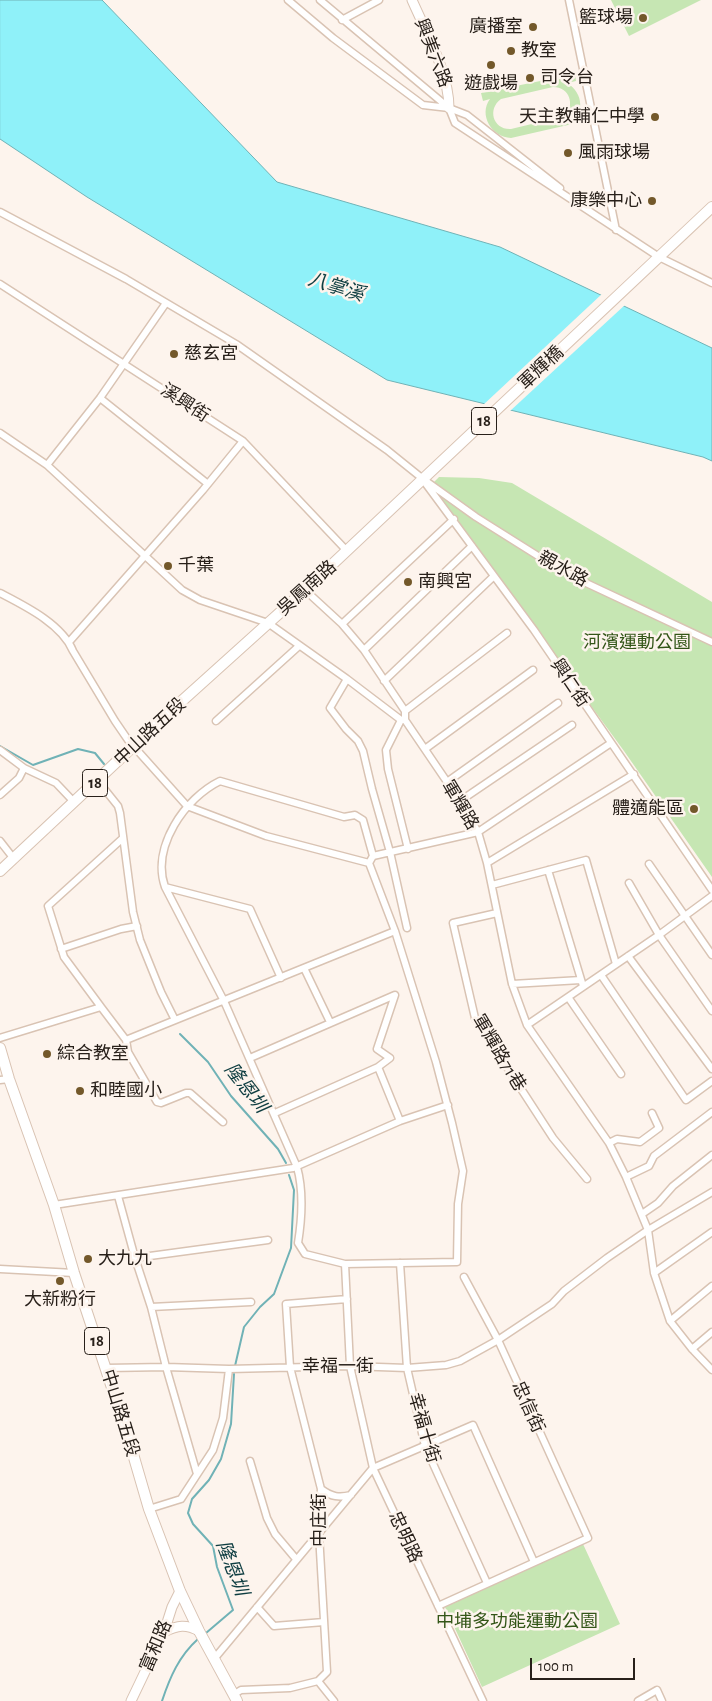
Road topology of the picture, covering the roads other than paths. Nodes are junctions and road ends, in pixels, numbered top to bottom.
1 (288, 0) edge
2 (320, 0) edge
3 (379, 0) edge
4 (412, 0) edge
5 (569, 0) edge
6 (342, 20) junction
7 (449, 108) junction
8 (712, 207) edge
9 (0, 212) edge
10 (593, 214) junction
11 (616, 230) junction
12 (658, 257) junction
13 (712, 283) edge
14 (0, 284) edge
15 (166, 303) junction
16 (125, 364) junction
17 (100, 398) junction
18 (0, 433) edge
19 (243, 441) junction
20 (47, 465) junction
21 (423, 479) junction
22 (208, 484) junction
23 (454, 519) junction
24 (472, 546) junction
25 (347, 551) junction
26 (144, 556) junction
27 (494, 576) junction
28 (305, 590) junction
29 (0, 593) edge
30 (268, 623) junction
31 (342, 624) junction
32 (507, 634) dead end
33 (69, 642) junction
34 (712, 642) edge
35 (299, 646) junction
36 (364, 650) junction
37 (533, 670) dead end
38 (346, 679) junction
39 (384, 681) junction
40 (190, 695) joint
41 (558, 703) dead end
42 (404, 711) junction
43 (403, 720) junction
44 (216, 721) dead end
45 (572, 725) dead end
46 (611, 743) junction
47 (134, 747) junction
48 (425, 749) junction
49 (0, 750) edge
50 (24, 768) junction
51 (634, 774) junction
52 (98, 782) junction
53 (447, 782) junction
54 (0, 795) edge
55 (460, 801) junction
56 (74, 802) junction
57 (188, 806) junction
58 (478, 832) junction
59 (123, 838) junction
60 (0, 841) edge
61 (408, 849) junction
62 (390, 852) junction
63 (372, 856) junction
64 (14, 859) junction
65 (369, 863) junction
66 (487, 863) junction
67 (649, 864) dead end
68 (548, 870) junction
69 (0, 871) edge
70 (629, 883) dead end
71 (492, 886) junction
72 (165, 887) junction
73 (712, 890) edge
74 (712, 896) edge
75 (497, 913) junction
76 (685, 916) junction
77 (137, 926) junction
78 (407, 928) dead end
79 (395, 931) junction
80 (659, 935) junction
81 (61, 949) junction
82 (712, 955) edge
83 (628, 956) junction
84 (616, 964) junction
85 (304, 968) junction
86 (601, 975) junction
87 (281, 978) junction
88 (582, 983) junction
89 (512, 984) junction
90 (568, 996) junction
91 (224, 1001) junction
92 (101, 1007) junction
93 (712, 1011) edge
94 (174, 1020) junction
95 (330, 1022) junction
96 (527, 1025) junction
97 (0, 1038) edge
98 (126, 1040) junction
99 (0, 1048) edge
100 (250, 1058) junction
101 (378, 1068) junction
102 (712, 1070) edge
103 (621, 1074) dead end
104 (4, 1080) edge
105 (712, 1081) edge
106 (448, 1105) junction
107 (712, 1112) edge
108 (274, 1113) junction
109 (652, 1113) dead end
110 (223, 1122) dead end
111 (400, 1122) junction
112 (609, 1143) junction
113 (712, 1155) edge
114 (297, 1167) junction
115 (626, 1177) junction
116 (587, 1179) dead end
117 (712, 1192) edge
118 (118, 1196) junction
119 (54, 1205) junction
120 (642, 1214) junction
121 (648, 1230) junction
122 (712, 1232) edge
123 (268, 1240) dead end
124 (135, 1258) junction
125 (400, 1263) junction
126 (345, 1264) junction
127 (0, 1268) edge
128 (74, 1273) junction
129 (654, 1273) junction
130 (464, 1277) dead end
131 (712, 1286) edge
132 (347, 1299) junction
133 (251, 1302) dead end
134 (151, 1306) junction
135 (670, 1321) junction
136 (712, 1332) edge
137 (498, 1340) junction
138 (692, 1349) junction
139 (350, 1366) junction
140 (166, 1367) junction
141 (290, 1367) junction
142 (106, 1368) junction
143 (407, 1368) junction
144 (229, 1369) junction
145 (712, 1370) edge
146 (425, 1446) junction
147 (250, 1461) dead end
148 (373, 1468) junction
149 (197, 1474) junction
150 (321, 1489) junction
151 (351, 1495) junction
152 (149, 1509) junction
153 (319, 1534) junction
154 (296, 1559) junction
155 (534, 1562) junction
156 (487, 1584) junction
157 (180, 1591) junction
158 (438, 1606) junction
159 (257, 1607) junction
160 (324, 1622) junction
161 (164, 1632) junction
162 (200, 1632) junction
163 (214, 1659) junction
164 (318, 1681) junction
165 (235, 1698) edge
166 (132, 1701) edge
167 (334, 1701) edge
168 (483, 1701) edge
169 (638, 1701) edge
170 (662, 1701) edge

1 - 7 street
2 - 6 street
3 - 6 street
4 - 7 street, 興美六路
5 - 11 street
6 - 7 street
7 - 10 street
7 - 10 street
8 - 12 main road, 18
9 - 15 street
10 - 11 street
11 - 12 street
12 - 13 street
12 - 21 main road, 軍輝橋 / 18
14 - 16 street, 溪興街
15 - 16 street
15 - 21 street
16 - 17 street
16 - 19 street, 溪興街
17 - 20 street
17 - 22 street
18 - 20 street, 軍輝路
19 - 22 street
19 - 25 street, 溪興街
20 - 26 street, 軍輝路
21 - 23 street, 興仁街
21 - 25 main road, 吳鳳南路 / 18
21 - 34 street, 親水路
22 - 26 street
23 - 24 street, 興仁街
23 - 31 street
24 - 27 street, 興仁街
24 - 36 street
25 - 28 main road, 吳鳳南路 / 18
26 - 30 street, 軍輝路
26 - 33 street
27 - 39 street
27 - 46 street, 興仁街
28 - 30 main road, 吳鳳南路 / 18
28 - 31 street
29 - 33 street
30 - 35 street, 軍輝路
30 - 40 main road, 吳鳳南路 / 18
31 - 36 street
32 - 42 street
33 - 47 street
35 - 38 street, 軍輝路
35 - 44 street
36 - 39 street
37 - 48 street
38 - 43 street, 軍輝路
38 - 62 street
39 - 42 street
40 - 47 main road, 中山路五段 / 18
41 - 53 street
42 - 43 street
43 - 48 street, 軍輝路
43 - 61 street
45 - 55 street
46 - 51 street, 興仁街
46 - 58 street
47 - 52 main road, 中山路五段 / 18
47 - 57 street
48 - 53 street, 軍輝路
49 - 50 street
50 - 54 street
50 - 56 street
51 - 66 street
51 - 73 street, 興仁街
52 - 56 main road, 中山路五段 / 18
52 - 59 street
53 - 55 street, 軍輝路
55 - 58 street, 軍輝路
56 - 64 main road, 中山路五段 / 18
57 - 63 street
57 - 65 street
57 - 72 street
58 - 61 street
58 - 66 street, 軍輝路
59 - 77 street
59 - 81 street
60 - 64 street
61 - 62 street
62 - 63 street
62 - 78 street
63 - 65 street
64 - 69 main road, 中山路五段 / 18
65 - 79 street
66 - 71 street, 軍輝路
67 - 76 street
68 - 71 street
68 - 84 street
68 - 88 street
70 - 80 street
71 - 75 street, 軍輝路
72 - 87 street
72 - 91 street
74 - 76 street
75 - 89 street, 軍輝路
75 - 116 street, 軍輝路71巷
76 - 80 street
76 - 82 street
77 - 81 street
77 - 94 street
79 - 85 street
79 - 106 street
80 - 83 street
80 - 93 street
81 - 92 street
83 - 84 street
83 - 102 street
84 - 86 street
85 - 87 street
85 - 95 street
86 - 88 street
86 - 105 street
87 - 91 street
88 - 89 street
88 - 90 street
89 - 96 street, 軍輝路
90 - 96 street
90 - 103 street
91 - 94 street
91 - 100 street
92 - 97 street
92 - 98 street
94 - 98 street
95 - 100 street
95 - 101 street
96 - 112 street, 軍輝路
98 - 110 street
99 - 104 main road, 中山路五段 / 18
100 - 108 street
101 - 108 street
101 - 111 street
104 - 119 main road, 中山路五段 / 18
106 - 111 street
106 - 125 street
107 - 115 street
108 - 114 street
109 - 112 street
111 - 114 street
112 - 115 street, 軍輝路
113 - 120 street
114 - 118 street
114 - 126 street
115 - 120 street, 軍輝路
117 - 121 street, 幸福一街
118 - 119 street
118 - 124 street
119 - 128 main road, 中山路五段 / 18
120 - 121 street, 軍輝路
121 - 129 street, 軍輝路
121 - 137 street, 幸福一街
122 - 129 street
123 - 124 street
124 - 134 street
125 - 126 street
125 - 143 street, 幸福十街
126 - 132 street, 忠明路
127 - 128 street
128 - 142 main road, 中山路五段 / 18
129 - 135 street, 軍輝路
130 - 137 street, 忠信街
131 - 135 street
132 - 139 street, 忠明路
132 - 141 street, 中庄街
133 - 134 street
134 - 140 street
135 - 138 street, 軍輝路
136 - 138 street
137 - 143 street, 幸福一街
137 - 155 street, 忠信街
138 - 145 street, 軍輝路
139 - 141 street, 幸福一街
139 - 143 street, 幸福一街
139 - 148 street, 忠明路
140 - 142 street, 幸福一街
140 - 144 street, 幸福一街
140 - 149 street
141 - 144 street, 幸福一街
141 - 150 street, 中庄街
142 - 152 main road, 中山路五段 / 18
143 - 146 street, 幸福十街
144 - 149 street
146 - 148 street
146 - 155 street
146 - 156 street, 幸福十街
147 - 154 street
148 - 151 street
148 - 158 street, 忠明路
149 - 152 street
150 - 151 street
150 - 153 street, 中庄街
151 - 153 street
152 - 157 main road, 中山路五段 / 18
153 - 154 street
153 - 160 street, 中庄街
154 - 159 street
155 - 156 street
156 - 158 street
157 - 161 street, 富和路
157 - 162 main road, 中山路五段 / 18
158 - 168 street, 忠明路
159 - 160 street
159 - 163 street
160 - 164 street, 中庄街
161 - 162 street
161 - 166 street, 富和路
162 - 163 main road, 18
163 - 165 main road, 18
164 - 165 street
164 - 167 street
169 - 170 street

